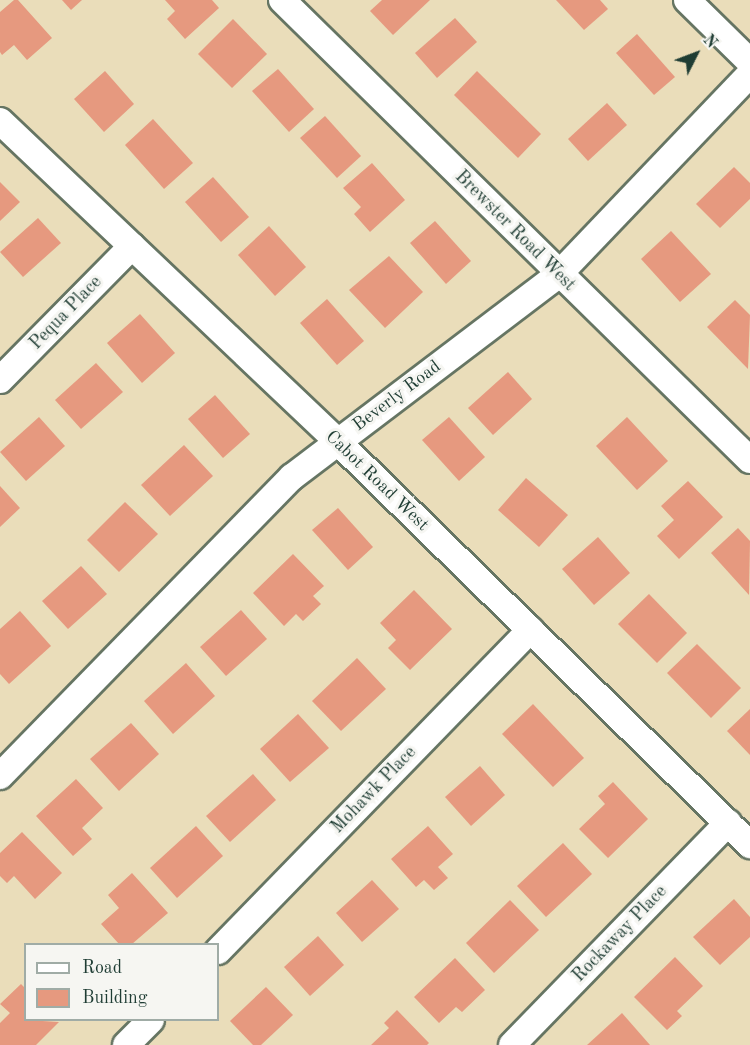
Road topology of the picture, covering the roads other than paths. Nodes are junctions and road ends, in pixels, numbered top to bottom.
1 (282, 0) edge
2 (687, 0) edge
3 (750, 62) edge
4 (750, 74) edge
5 (0, 121) edge
6 (132, 246) junction
7 (559, 274) junction
8 (0, 380) edge
9 (337, 441) junction
10 (750, 460) edge
11 (530, 630) junction
12 (0, 776) edge
13 (728, 823) junction
14 (750, 845) edge
15 (219, 950) edge
16 (149, 1021) edge
17 (126, 1045) edge
18 (512, 1045) edge

1 - 7 street, Brewster Road West
2 - 3 street
4 - 7 street, Beverly Road
5 - 6 street, Cabot Road West
6 - 8 street, Pequa Place
6 - 9 street, Cabot Road West
7 - 9 street, Beverly Road
7 - 10 street, Brewster Road West
9 - 11 street, Cabot Road West
9 - 12 street, Beverly Road
11 - 13 street, Cabot Road West
11 - 15 street, Mohawk Place
13 - 14 street, Cabot Road West
13 - 18 street, Rockaway Place
16 - 17 street

